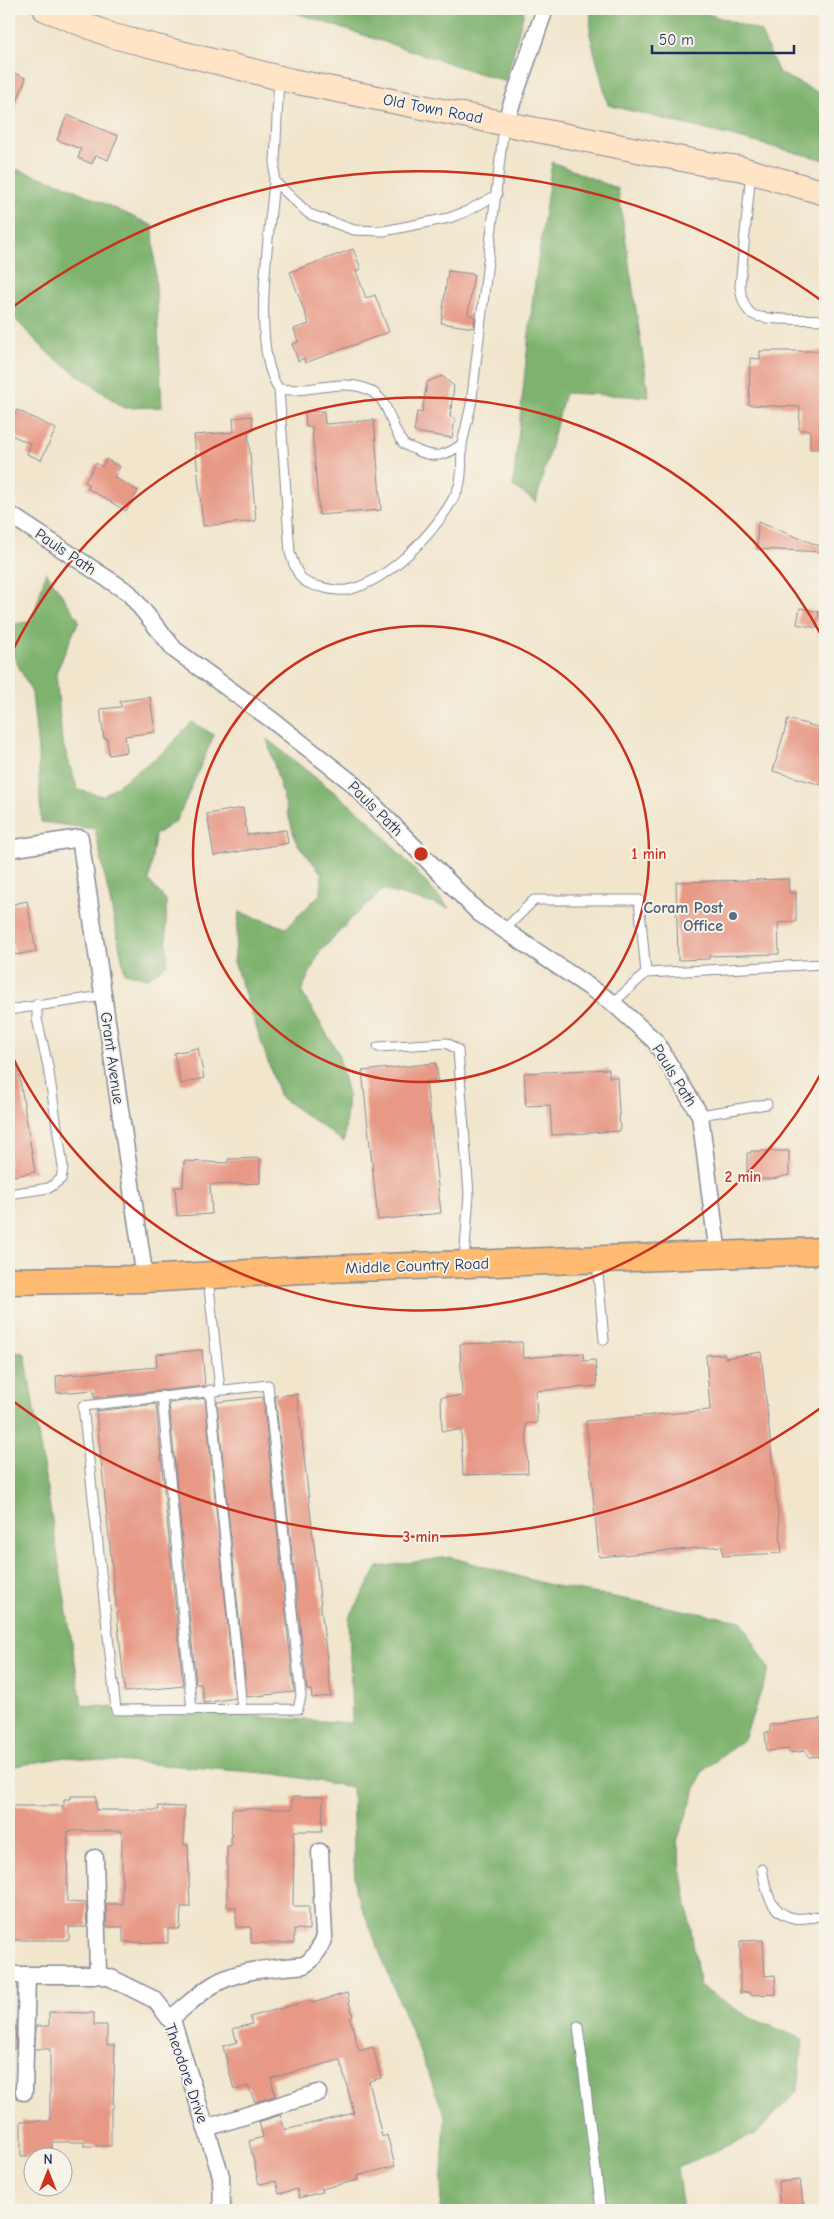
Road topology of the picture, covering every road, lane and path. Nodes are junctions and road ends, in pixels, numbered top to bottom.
1 (45, 9) edge
2 (545, 9) edge
3 (279, 78) junction
4 (505, 123) junction
5 (752, 171) junction
6 (274, 181) junction
7 (825, 193) edge
8 (497, 195) junction
9 (825, 320) edge
10 (279, 389) junction
11 (462, 444) junction
12 (9, 514) edge
13 (9, 848) edge
14 (505, 929) junction
15 (825, 964) edge
16 (646, 972) junction
17 (103, 996) junction
18 (613, 1002) junction
19 (37, 1004) junction
20 (9, 1010) edge
21 (378, 1048) dead end
22 (767, 1104) dead end
23 (700, 1115) junction
24 (9, 1194) edge
25 (825, 1251) edge
26 (718, 1254) junction
27 (596, 1259) junction
28 (464, 1264) junction
29 (208, 1275) junction
30 (145, 1279) junction
31 (9, 1281) edge
32 (604, 1340) dead end
33 (220, 1389) junction
34 (210, 1390) junction
35 (162, 1396) junction
36 (242, 1709) junction
37 (192, 1710) junction
38 (320, 1852) dead end
39 (95, 1858) dead end
40 (762, 1869) dead end
41 (825, 1915) edge
42 (9, 1975) edge
43 (27, 1975) junction
44 (98, 1976) junction
45 (170, 2019) junction
46 (578, 2026) dead end
47 (24, 2092) dead end
48 (318, 2093) dead end
49 (206, 2128) junction
50 (222, 2210) edge
51 (601, 2210) edge

1 - 3 main road, Old Town Road
2 - 4 street
3 - 4 main road, Old Town Road
3 - 6 lane
4 - 5 main road, Old Town Road
4 - 8 lane
5 - 7 main road, Old Town Road
5 - 9 lane
6 - 8 lane
6 - 10 lane
8 - 11 lane
10 - 11 lane
10 - 11 lane
12 - 14 street, Pauls Path
13 - 17 street, Grant Avenue
14 - 16 lane
14 - 18 street, Pauls Path
15 - 16 lane
16 - 18 lane
17 - 19 lane
17 - 30 street, Grant Avenue
18 - 23 street, Pauls Path
19 - 20 lane
19 - 24 lane
21 - 28 lane
22 - 23 lane
23 - 26 street, Pauls Path
25 - 26 main road, Middle Country Road
26 - 27 main road, Middle Country Road
27 - 28 main road, Middle Country Road
27 - 32 lane
28 - 29 main road, Middle Country Road
29 - 30 main road, Middle Country Road
29 - 33 lane
30 - 31 main road, Middle Country Road
33 - 34 lane
33 - 36 lane
34 - 35 lane
34 - 36 lane
35 - 37 lane
35 - 37 lane
36 - 37 lane
38 - 45 street
39 - 44 street
40 - 41 lane
42 - 43 street, Theodore Drive
43 - 44 street, Theodore Drive
43 - 47 street
44 - 45 street, Theodore Drive
45 - 49 street, Theodore Drive
46 - 51 lane
48 - 49 street
49 - 50 street, Theodore Drive

